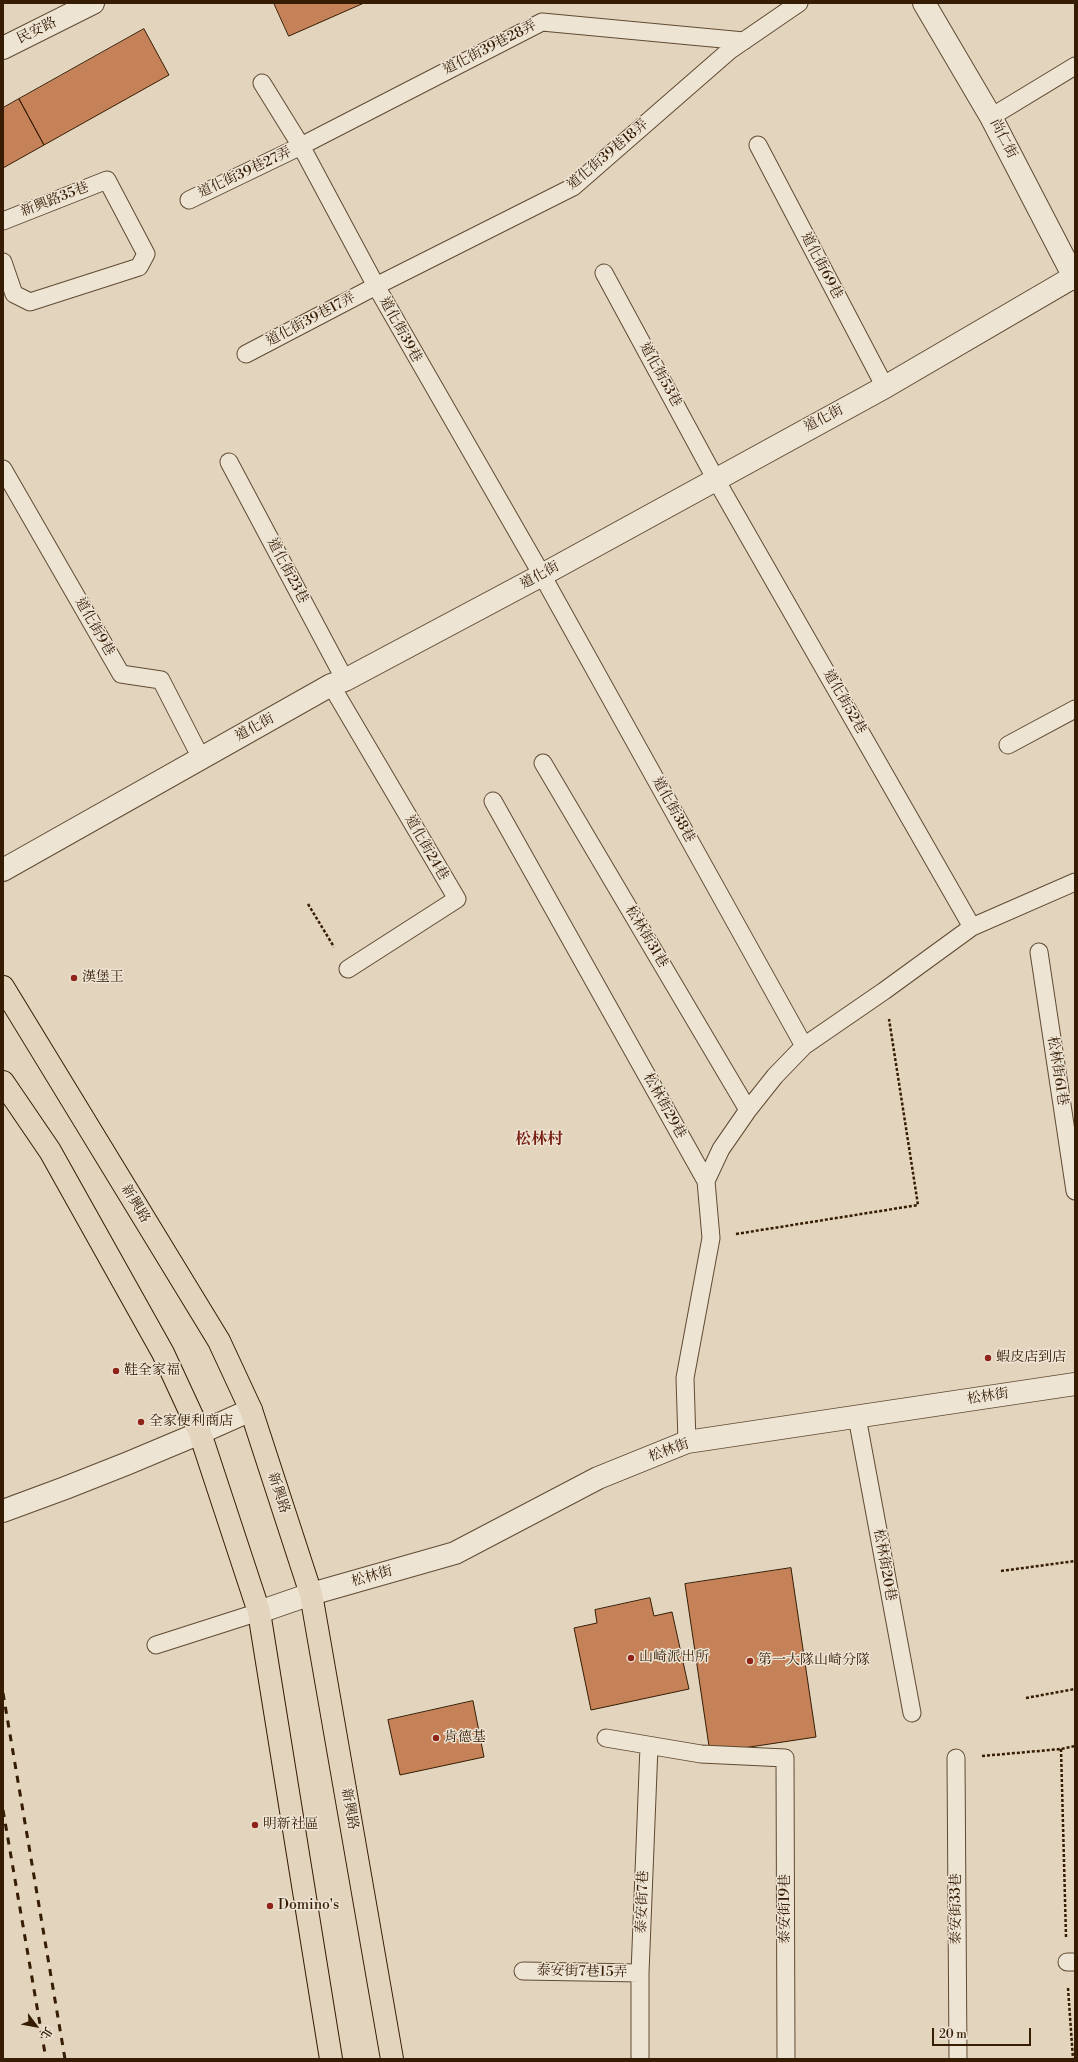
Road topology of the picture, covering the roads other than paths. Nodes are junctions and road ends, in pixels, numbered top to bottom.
1 (93, 3) edge
2 (799, 3) edge
3 (924, 3) edge
4 (744, 40) junction
5 (3, 48) edge
6 (1075, 66) edge
7 (262, 83) dead end
8 (991, 117) junction
9 (758, 145) dead end
10 (301, 146) junction
11 (189, 200) dead end
12 (3, 221) edge
13 (3, 262) edge
14 (604, 273) dead end
15 (1074, 277) edge
16 (376, 286) junction
17 (246, 354) dead end
18 (884, 387) junction
19 (229, 462) dead end
20 (3, 469) edge
21 (716, 478) junction
22 (542, 575) junction
23 (338, 683) junction
24 (1075, 709) edge
25 (1008, 746) dead end
26 (201, 758) junction
27 (543, 764) dead end
28 (493, 801) dead end
29 (3, 870) edge
30 (1075, 882) edge
31 (972, 926) junction
32 (1039, 952) dead end
33 (348, 969) road end
34 (3, 987) edge
35 (804, 1046) junction
36 (3, 1082) edge
37 (748, 1110) junction
38 (706, 1181) junction
39 (1075, 1191) edge
40 (1075, 1384) edge
41 (251, 1410) junction
42 (857, 1417) junction
43 (200, 1433) junction
44 (687, 1442) junction
45 (3, 1511) edge
46 (311, 1594) junction
47 (259, 1612) junction
48 (156, 1645) dead end
49 (912, 1713) dead end
50 (606, 1738) dead end
51 (649, 1746) junction
52 (956, 1758) road end
53 (523, 1971) dead end
54 (640, 1974) junction
55 (331, 2059) edge
56 (392, 2059) edge
57 (640, 2059) edge
58 (786, 2059) edge
59 (958, 2059) edge

1 - 5 street, 民安路
2 - 4 lane, 道化街39巷18弄
3 - 8 street, 尚仁街
4 - 10 lane, 道化街39巷28弄
4 - 16 lane, 道化街39巷18弄
6 - 8 lane
7 - 10 lane, 道化街39巷
8 - 15 street, 尚仁街
9 - 18 lane, 道化街69巷
10 - 11 lane, 道化街39巷27弄
10 - 16 lane, 道化街39巷
12 - 13 lane, 新興路35巷
14 - 21 lane, 道化街53巷
15 - 18 street, 道化街
16 - 17 lane, 道化街39巷17弄
16 - 22 lane, 道化街39巷
18 - 21 street, 道化街
19 - 23 lane, 道化街23巷
20 - 26 lane, 道化街9巷
21 - 22 street, 道化街
21 - 31 lane, 道化街52巷
22 - 23 street, 道化街
22 - 35 lane, 道化街38巷
23 - 26 street, 道化街
23 - 33 lane, 道化街24巷
24 - 25 lane
26 - 29 street, 道化街
27 - 37 lane, 松林街31巷
28 - 38 lane, 松林街29巷
30 - 31 lane
31 - 35 lane
32 - 39 lane, 松林街61巷
34 - 41 main road, 新興路
35 - 37 lane
36 - 43 main road
37 - 38 lane
38 - 44 lane, 松林街29巷
40 - 42 street, 松林街
41 - 43 street
41 - 46 main road, 新興路
42 - 44 street, 松林街
42 - 49 lane, 松林街20巷
43 - 45 street
43 - 47 main road
44 - 46 street, 松林街
46 - 47 street, 松林街
46 - 56 main road, 新興路
47 - 48 lane
47 - 55 main road
50 - 51 lane
51 - 54 lane, 泰安街7巷
51 - 58 lane, 泰安街19巷
52 - 59 lane, 泰安街33巷
53 - 54 lane, 泰安街7巷15弄
54 - 57 lane, 泰安街7巷

